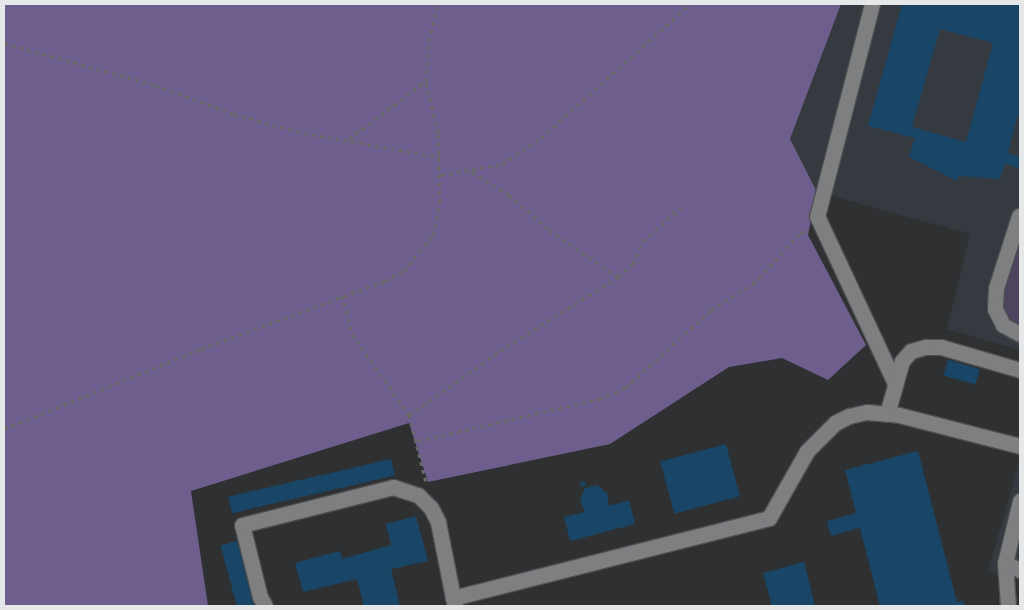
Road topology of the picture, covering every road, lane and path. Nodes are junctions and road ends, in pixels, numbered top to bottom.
1 (438, 4) edge
2 (690, 4) edge
3 (872, 4) edge
4 (4, 43) edge
5 (426, 81) junction
6 (348, 139) junction
7 (440, 157) junction
8 (472, 171) junction
9 (441, 175) junction
10 (681, 207) dead end
11 (1019, 216) dead end
12 (820, 227) junction
13 (618, 277) junction
14 (342, 295) junction
15 (1020, 334) edge
16 (1020, 370) edge
17 (895, 383) junction
18 (887, 414) junction
19 (409, 415) junction
20 (4, 429) edge
21 (418, 441) junction
22 (1020, 446) edge
23 (418, 495) junction
24 (1020, 501) edge
25 (1005, 563) junction
26 (1020, 570) edge
27 (454, 602) edge
28 (265, 606) edge
29 (1008, 606) edge

1 - 5 path
2 - 8 path
3 - 12 lane
4 - 6 path
5 - 6 path
5 - 7 path
6 - 7 path
7 - 9 path
8 - 9 path
8 - 13 path
9 - 14 path
10 - 13 path
11 - 15 lane
12 - 17 lane
12 - 21 path
13 - 19 path
14 - 19 path
14 - 20 path
16 - 17 lane
17 - 18 lane
18 - 22 lane
18 - 27 lane
19 - 21 path
21 - 23 path
23 - 27 lane
23 - 28 lane
24 - 25 lane
25 - 26 lane
25 - 29 lane

